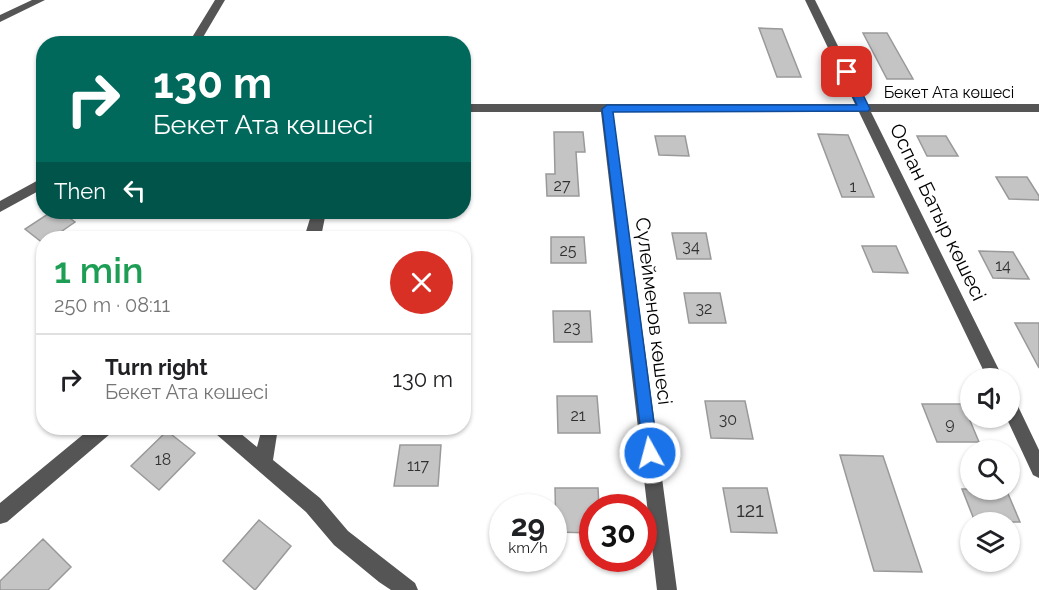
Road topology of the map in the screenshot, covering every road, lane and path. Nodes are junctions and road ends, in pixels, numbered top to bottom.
1 (40, 0) edge
2 (220, 0) edge
3 (810, 0) edge
4 (0, 19) edge
5 (198, 36) edge
6 (471, 108) edge
7 (1039, 108) edge
8 (607, 109) junction
9 (865, 109) junction
10 (36, 187) edge
11 (0, 207) edge
12 (990, 368) edge
13 (1020, 428) edge
14 (96, 435) edge
15 (230, 435) edge
16 (269, 435) edge
17 (263, 464) junction
18 (1039, 468) edge
19 (0, 515) edge
20 (408, 590) edge
21 (667, 590) edge

1 - 4 street
2 - 5 street
3 - 9 street, Оспан Батыр көшесі
6 - 8 street, Бекет Ата көшесі
7 - 9 street, Бекет Ата көшесі
8 - 9 street, Бекет Ата көшесі
8 - 21 street, Сүлейменов көшесі
9 - 12 street, Оспан Батыр көшесі
10 - 11 street
13 - 18 street
14 - 19 street
15 - 17 street
16 - 17 street
17 - 20 street

